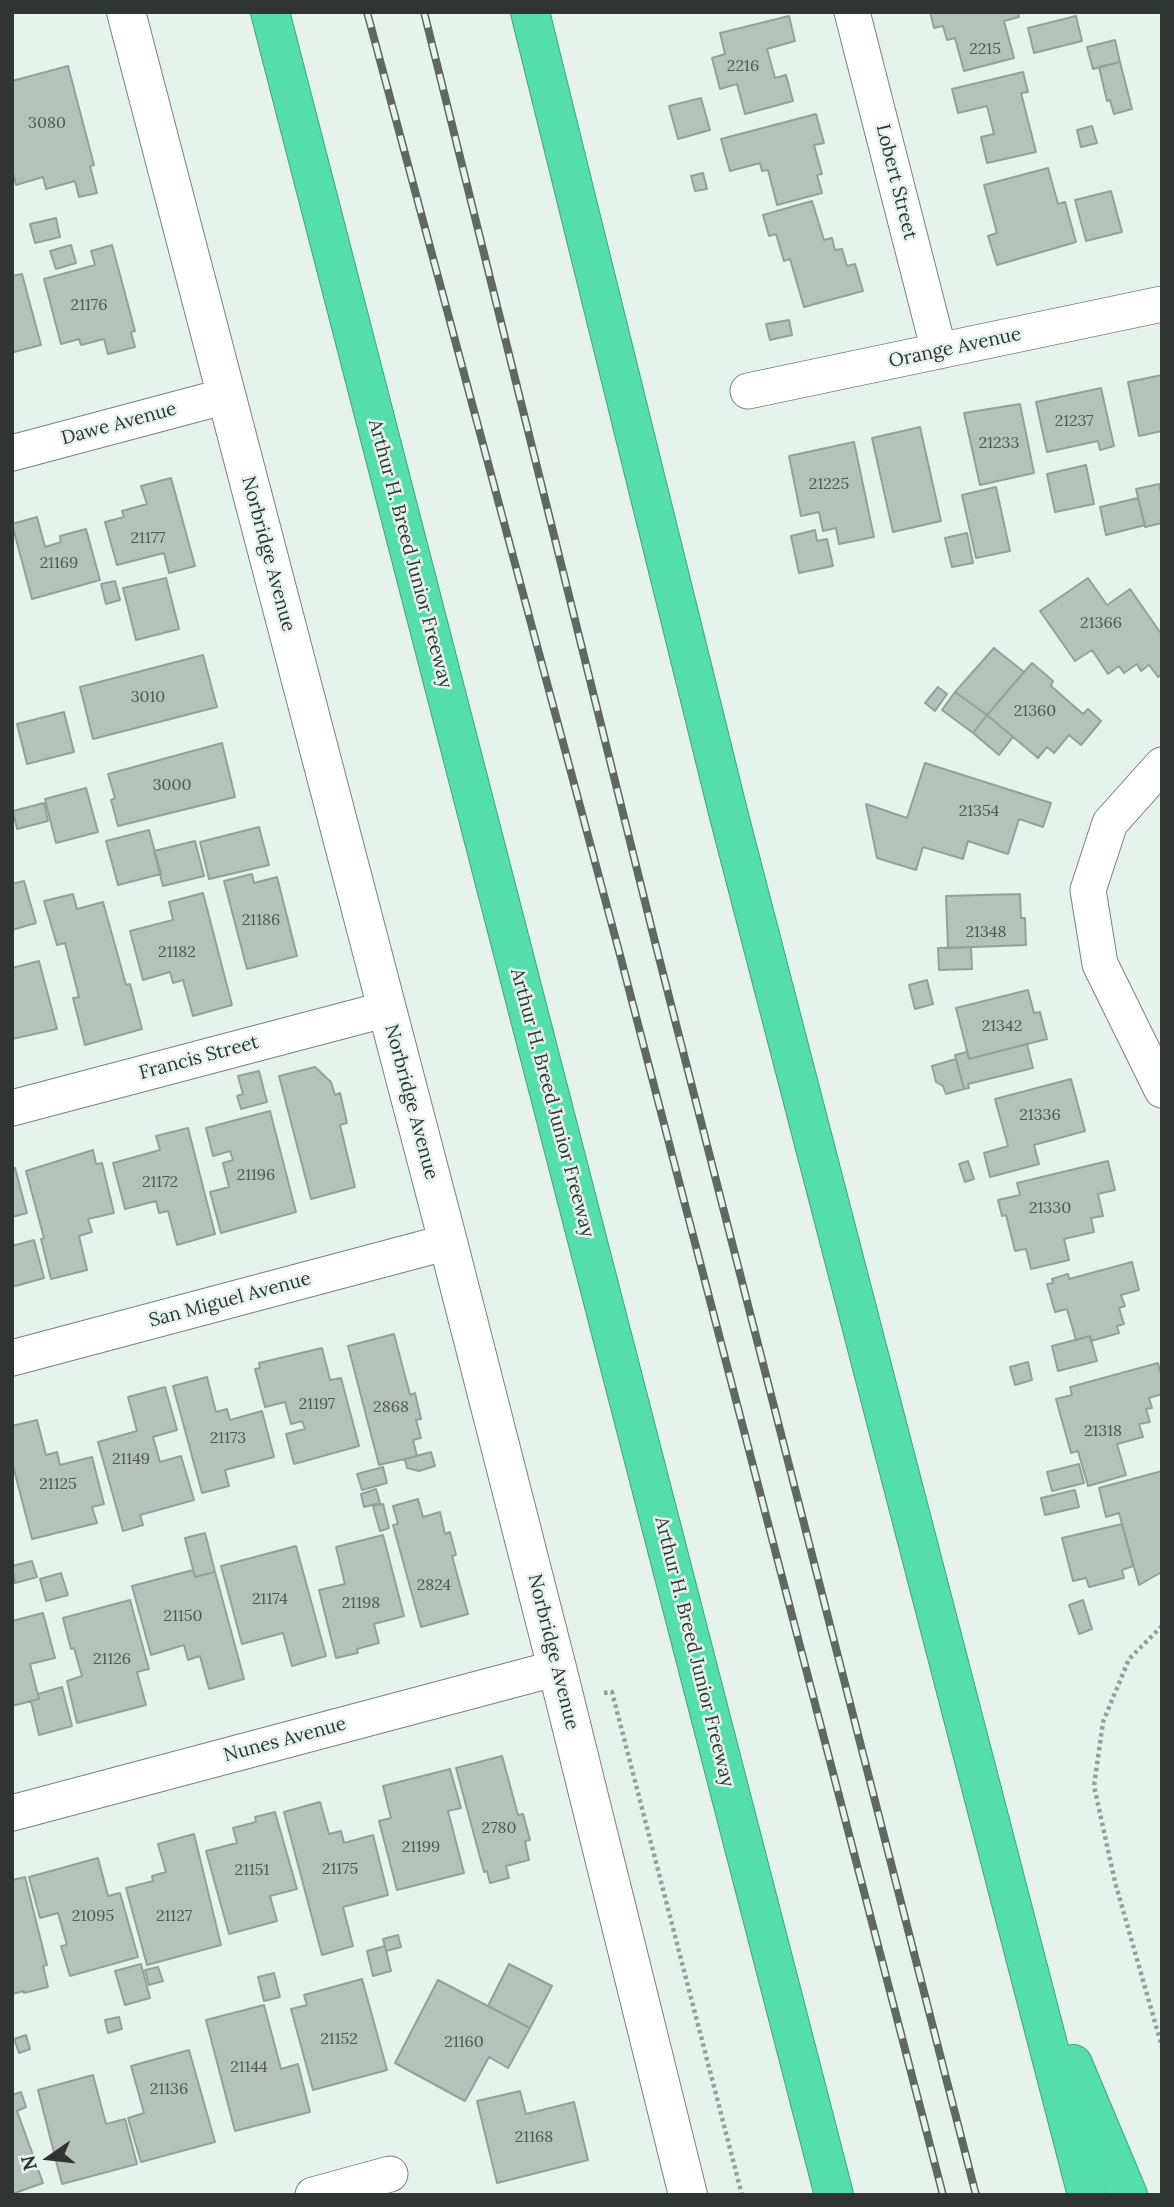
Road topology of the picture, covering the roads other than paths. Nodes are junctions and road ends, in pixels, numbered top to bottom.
1 (126, 12) edge
2 (530, 12) edge
3 (852, 12) edge
4 (271, 18) edge
5 (1162, 304) edge
6 (939, 351) junction
7 (748, 391) dead end
8 (226, 396) junction
9 (12, 453) edge
10 (1162, 765) edge
11 (387, 1009) junction
12 (1162, 1090) edge
13 (12, 1108) edge
14 (448, 1242) junction
15 (12, 1358) edge
16 (561, 1685) junction
17 (12, 1813) edge
18 (1019, 1935) junction
19 (390, 2174) dead end
20 (313, 2195) edge
21 (688, 2195) edge
22 (834, 2195) edge
23 (1087, 2195) edge
24 (1128, 2195) edge

1 - 8 street, Norbridge Avenue
2 - 18 highway
3 - 6 street, Lobert Street
4 - 22 highway, Arthur H. Breed Junior Freeway
5 - 6 street, Orange Avenue
6 - 7 street, Orange Avenue
8 - 9 street, Dawe Avenue
8 - 11 street, Norbridge Avenue
10 - 12 street
11 - 13 street, Francis Street
11 - 14 street, Norbridge Avenue
14 - 15 street, San Miguel Avenue
14 - 16 street, Norbridge Avenue
16 - 17 street, Nunes Avenue
16 - 21 street, Norbridge Avenue
18 - 23 highway
18 - 24 highway
19 - 20 street

